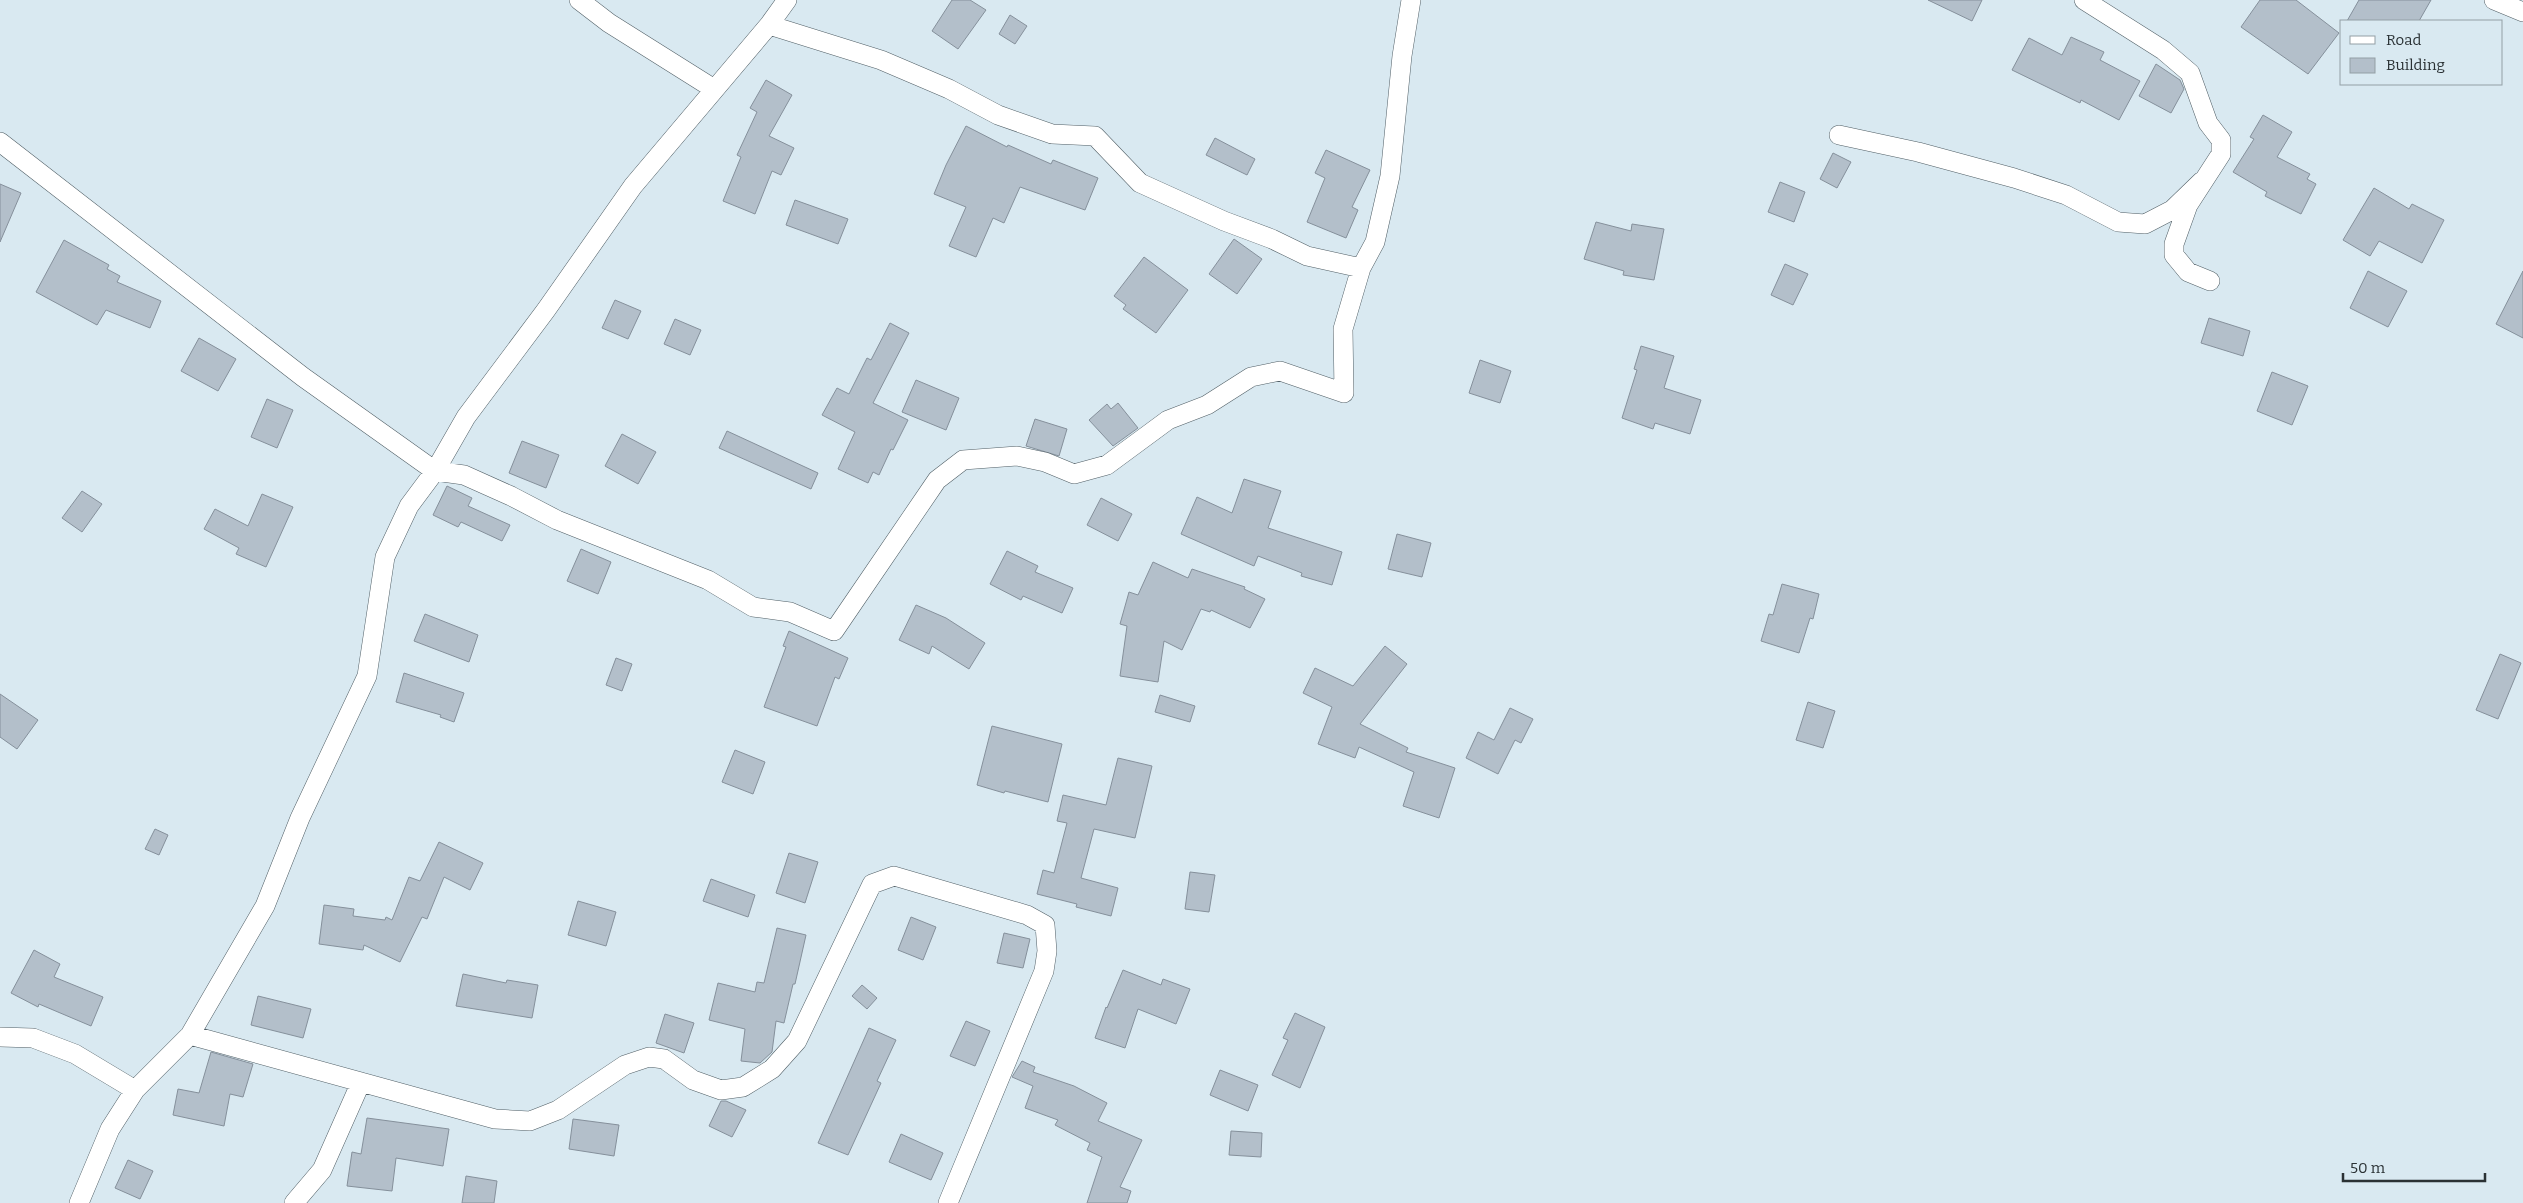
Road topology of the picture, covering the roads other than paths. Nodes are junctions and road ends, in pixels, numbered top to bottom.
1 (579, 0) edge
2 (787, 0) edge
3 (1411, 0) edge
4 (2084, 0) edge
5 (2494, 0) edge
6 (2523, 12) edge
7 (769, 25) junction
8 (714, 89) junction
9 (1839, 135) dead end
10 (0, 142) edge
11 (2202, 181) junction
12 (1361, 268) junction
13 (2210, 281) dead end
14 (435, 471) junction
15 (190, 1035) junction
16 (0, 1037) edge
17 (361, 1082) junction
18 (135, 1090) junction
19 (79, 1203) edge
20 (294, 1203) edge
21 (948, 1203) edge

1 - 8 street
2 - 7 street
3 - 12 street
4 - 11 street
5 - 6 street
7 - 8 street
7 - 12 street
8 - 14 street
9 - 11 street
10 - 14 street
11 - 13 street
12 - 14 street
14 - 15 street
15 - 17 street
15 - 18 street
16 - 18 street
17 - 20 street
17 - 21 street
18 - 19 street

